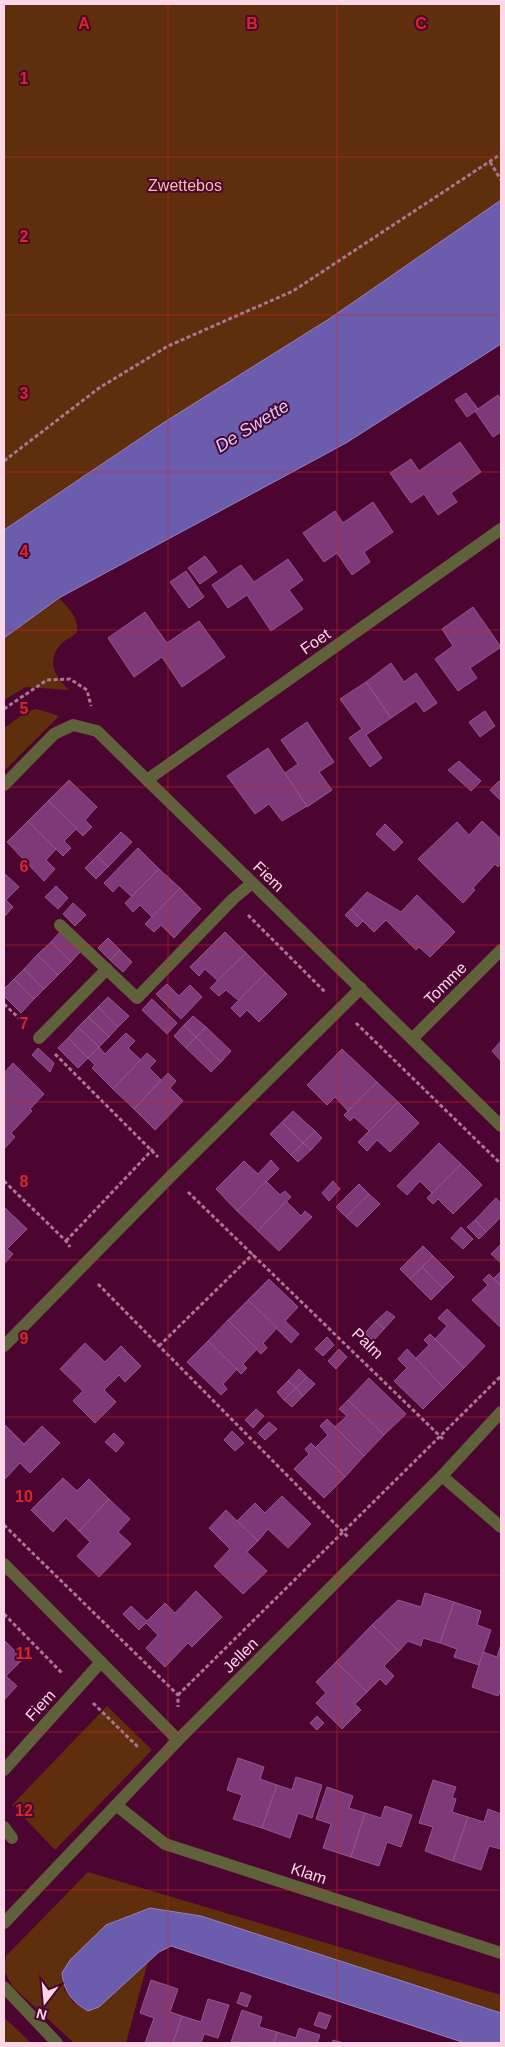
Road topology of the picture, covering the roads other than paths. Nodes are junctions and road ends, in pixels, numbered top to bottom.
1 (501, 529) edge
2 (147, 780) junction
3 (4, 784) edge
4 (252, 883) junction
5 (60, 925) dead end
6 (501, 950) edge
7 (107, 969) junction
8 (361, 988) junction
9 (39, 1038) road end
10 (412, 1039) junction
11 (501, 1126) edge
12 (4, 1346) edge
13 (501, 1412) edge
14 (442, 1476) junction
15 (501, 1527) edge
16 (4, 1564) edge
17 (101, 1662) junction
18 (178, 1740) junction
19 (4, 1770) edge
20 (116, 1805) junction
21 (4, 1827) edge
22 (12, 1838) dead end
23 (4, 1923) edge
24 (501, 1953) edge
25 (4, 1987) edge
26 (58, 2043) edge

1 - 2 street, Foet
2 - 3 street, Fiem
2 - 4 street, Fiem
4 - 7 street
4 - 8 street, Fiem
5 - 7 street
6 - 10 street, Tomme
7 - 9 street
8 - 10 street, Fiem
8 - 12 street
10 - 11 street, Fiem
13 - 14 street, Jellen
14 - 15 street
14 - 18 street, Jellen
16 - 17 street
17 - 18 street
17 - 19 street, Fiem
18 - 20 street, Jellen
20 - 23 street, Jellen
20 - 24 street, Klam
21 - 22 street
25 - 26 street

